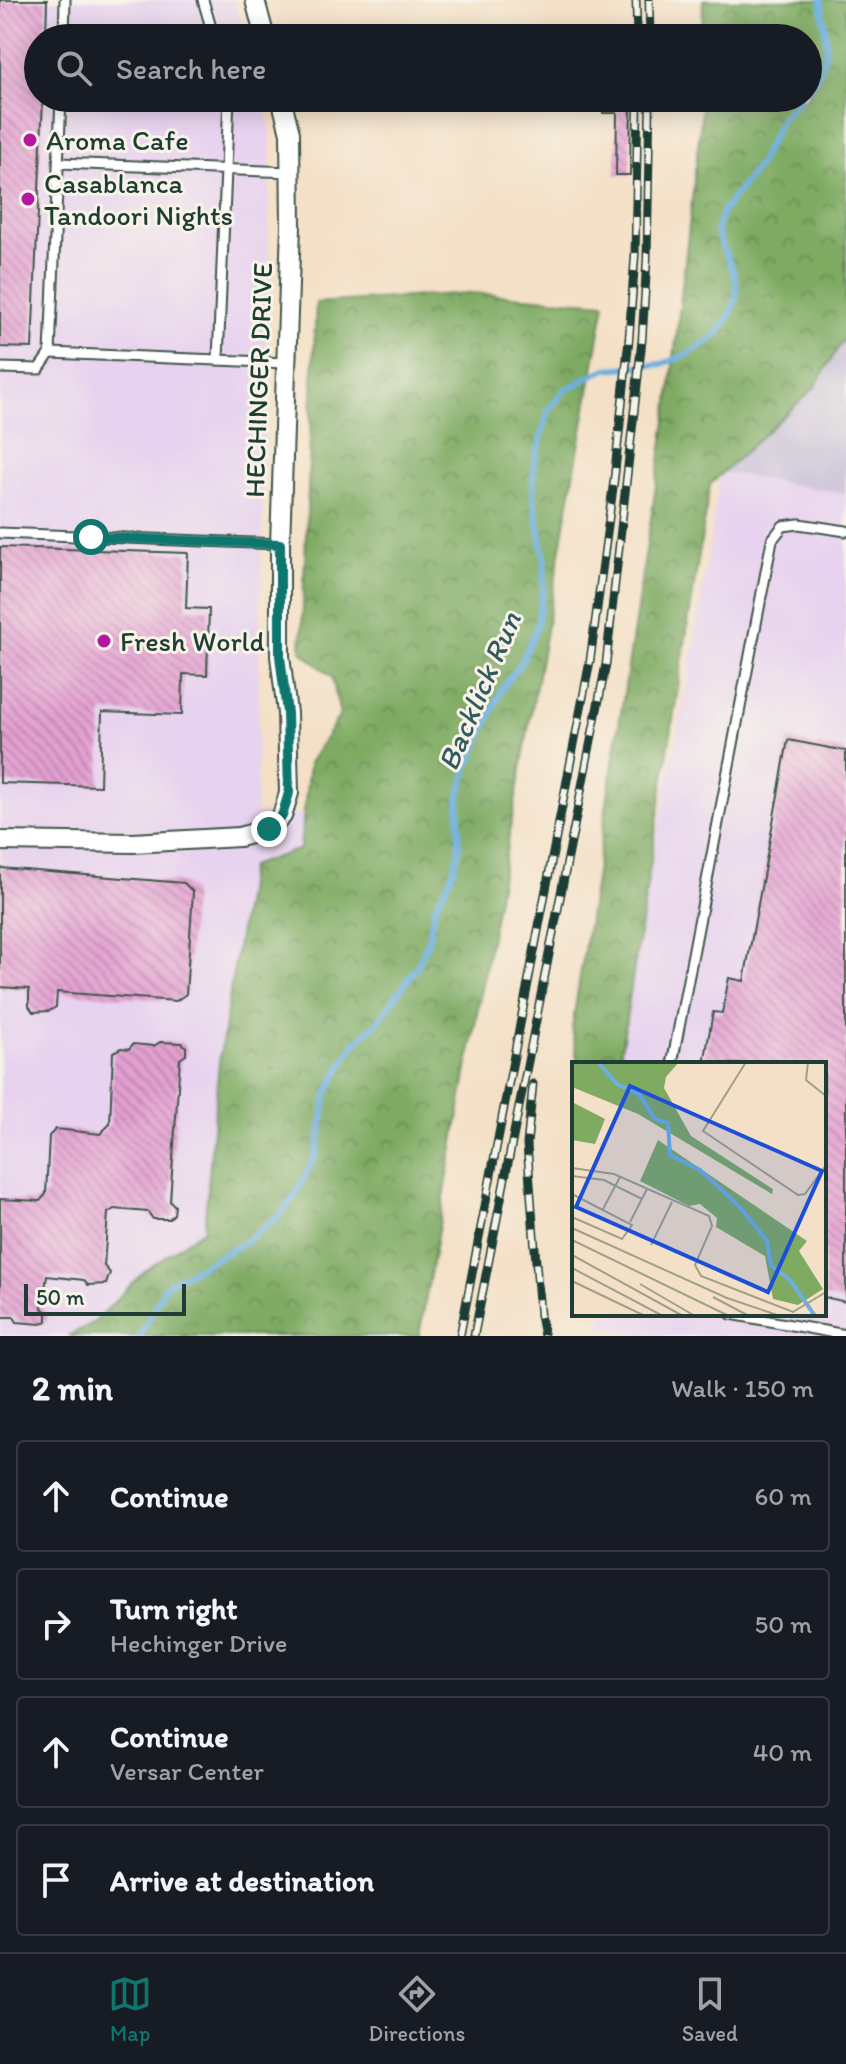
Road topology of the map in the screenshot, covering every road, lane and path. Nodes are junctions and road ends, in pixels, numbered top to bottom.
1 (65, 0) edge
2 (203, 0) edge
3 (255, 0) edge
4 (64, 24) edge
5 (210, 24) edge
6 (261, 24) edge
7 (61, 112) edge
8 (228, 112) edge
9 (285, 112) edge
10 (59, 163) junction
11 (226, 169) junction
12 (291, 172) junction
13 (50, 353) junction
14 (218, 360) junction
15 (286, 363) junction
16 (0, 368) edge
17 (846, 531) edge
18 (0, 533) edge
19 (280, 544) junction
20 (0, 841) edge
21 (672, 1062) edge
22 (742, 1316) edge
23 (846, 1335) edge

1 - 4 lane
2 - 5 lane
3 - 6 street
7 - 10 lane
8 - 11 lane
9 - 12 street, HECHINGER DRIVE
10 - 11 lane
10 - 13 lane
11 - 12 lane
11 - 14 lane
12 - 15 street, HECHINGER DRIVE
13 - 14 lane
13 - 16 lane
14 - 15 lane
15 - 19 street, HECHINGER DRIVE
17 - 21 lane
18 - 19 lane
19 - 20 street, HECHINGER DRIVE
22 - 23 lane

